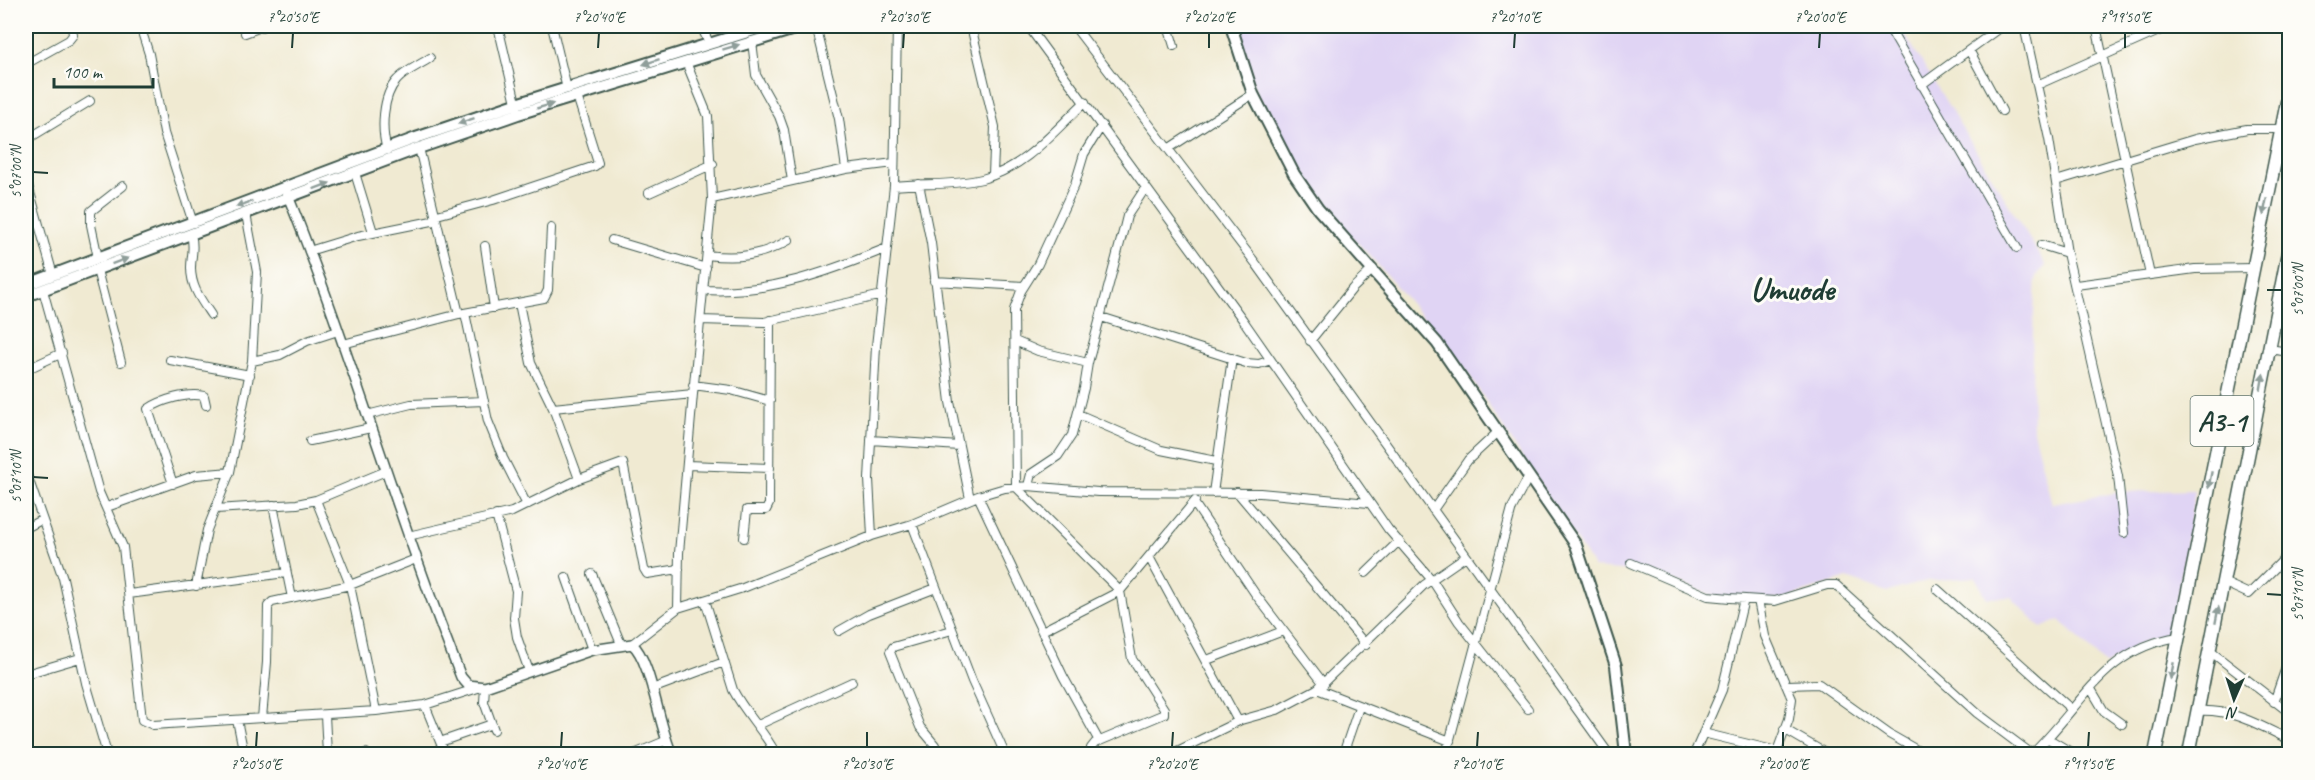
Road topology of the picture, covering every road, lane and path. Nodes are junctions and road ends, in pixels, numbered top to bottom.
1 (72, 26) edge
2 (140, 26) edge
3 (264, 26) edge
4 (498, 26) edge
5 (552, 26) edge
6 (701, 26) edge
7 (767, 26) edge
8 (804, 26) edge
9 (816, 26) edge
10 (897, 26) edge
11 (971, 26) edge
12 (1028, 26) edge
13 (1074, 26) edge
14 (1168, 26) edge
15 (1888, 26) edge
16 (2002, 26) edge
17 (2024, 26) edge
18 (2096, 26) edge
19 (2166, 26) edge
20 (1235, 27) edge
21 (244, 33) dead end
22 (752, 41) junction
23 (709, 43) junction
24 (1174, 46) dead end
25 (1969, 50) junction
26 (430, 58) dead end
27 (2103, 58) junction
28 (686, 62) junction
29 (26, 64) edge
30 (1921, 85) junction
31 (2037, 85) junction
32 (2289, 87) edge
33 (567, 89) junction
34 (1253, 94) junction
35 (577, 96) junction
36 (90, 101) dead end
37 (1085, 102) junction
38 (517, 109) junction
39 (2002, 111) dead end
40 (1102, 125) junction
41 (2281, 129) junction
42 (26, 140) edge
43 (420, 148) junction
44 (1168, 149) junction
45 (387, 150) junction
46 (2126, 162) junction
47 (894, 163) junction
48 (713, 164) junction
49 (846, 169) junction
50 (355, 173) junction
51 (993, 174) junction
52 (26, 178) edge
53 (792, 181) junction
54 (2056, 181) junction
55 (919, 184) junction
56 (123, 186) dead end
57 (894, 186) junction
58 (1146, 187) junction
59 (649, 193) dead end
60 (288, 194) junction
61 (712, 199) junction
62 (246, 214) junction
63 (437, 215) junction
64 (194, 223) junction
65 (551, 228) dead end
66 (373, 232) junction
67 (191, 235) junction
68 (612, 240) dead end
69 (789, 240) dead end
70 (2289, 243) edge
71 (2041, 245) dead end
72 (485, 246) dead end
73 (887, 248) junction
74 (2017, 248) dead end
75 (309, 251) junction
76 (2067, 253) junction
77 (707, 255) junction
78 (98, 258) junction
79 (706, 268) junction
80 (2253, 268) junction
81 (1373, 269) junction
82 (97, 270) junction
83 (53, 275) junction
84 (2150, 275) junction
85 (934, 281) junction
86 (26, 285) edge
87 (2076, 285) junction
88 (1024, 286) junction
89 (43, 290) junction
90 (704, 290) junction
91 (882, 295) junction
92 (26, 296) edge
93 (519, 303) junction
94 (494, 308) junction
95 (462, 313) junction
96 (211, 315) dead end
97 (1101, 317) junction
98 (701, 320) junction
99 (770, 320) junction
100 (338, 331) junction
101 (1310, 340) junction
102 (1015, 341) junction
103 (343, 344) junction
104 (2268, 349) junction
105 (2289, 352) edge
106 (62, 353) junction
107 (1232, 358) junction
108 (170, 360) dead end
109 (1271, 360) junction
110 (252, 361) junction
111 (121, 362) dead end
112 (1088, 363) junction
113 (34, 366) dead end
114 (250, 375) junction
115 (693, 389) junction
116 (484, 401) junction
117 (770, 401) junction
118 (206, 405) dead end
119 (553, 408) junction
120 (1078, 414) junction
121 (367, 416) junction
122 (371, 428) junction
123 (1498, 432) junction
124 (871, 440) junction
125 (310, 441) dead end
126 (959, 446) junction
127 (1216, 461) junction
128 (687, 465) junction
129 (770, 468) junction
130 (386, 471) junction
131 (26, 472) edge
132 (230, 472) junction
133 (1528, 478) junction
134 (579, 479) junction
135 (173, 484) junction
136 (1028, 486) junction
137 (1016, 487) junction
138 (1236, 492) junction
139 (1202, 493) junction
140 (1213, 493) junction
141 (974, 498) junction
142 (316, 500) junction
143 (1194, 503) junction
144 (1369, 503) junction
145 (527, 504) junction
146 (273, 505) junction
147 (107, 507) junction
148 (216, 509) junction
149 (1433, 510) junction
150 (496, 515) junction
151 (41, 520) junction
152 (912, 524) junction
153 (26, 528) edge
154 (2124, 532) dead end
155 (408, 536) junction
156 (872, 536) junction
157 (744, 538) dead end
158 (1398, 541) junction
159 (2289, 553) edge
160 (1466, 556) junction
161 (1149, 557) junction
162 (416, 559) junction
163 (1631, 563) dead end
164 (679, 569) junction
165 (285, 573) junction
166 (1366, 573) dead end
167 (592, 574) dead end
168 (566, 577) dead end
169 (1432, 580) junction
170 (2223, 582) junction
171 (350, 585) junction
172 (196, 586) junction
173 (936, 588) junction
174 (1491, 589) junction
175 (1937, 589) dead end
176 (1120, 591) junction
177 (129, 594) junction
178 (292, 598) junction
179 (1744, 599) junction
180 (705, 600) junction
181 (1758, 600) junction
182 (678, 608) junction
183 (952, 630) junction
184 (839, 631) dead end
185 (1042, 631) junction
186 (1283, 631) junction
187 (2179, 637) junction
188 (1478, 642) junction
189 (621, 644) junction
190 (632, 644) junction
191 (1366, 645) junction
192 (592, 650) junction
193 (2210, 651) junction
194 (2289, 656) edge
195 (80, 658) junction
196 (1207, 660) junction
197 (724, 662) junction
198 (529, 671) junction
199 (26, 674) edge
200 (852, 682) dead end
201 (1324, 684) junction
202 (1787, 685) junction
203 (481, 688) junction
204 (652, 689) junction
205 (1317, 689) junction
206 (2091, 689) junction
207 (2274, 702) junction
208 (424, 705) junction
209 (1359, 707) junction
210 (1528, 709) dead end
211 (2071, 710) junction
212 (376, 711) junction
213 (2198, 711) junction
214 (2289, 713) edge
215 (325, 714) junction
216 (262, 718) junction
217 (237, 720) junction
218 (1238, 722) junction
219 (2122, 724) dead end
220 (758, 725) junction
221 (1784, 729) junction
222 (1703, 734) junction
223 (2049, 739) junction
224 (2289, 740) edge
225 (665, 741) junction
226 (1099, 741) junction
227 (1450, 741) junction
228 (440, 742) junction
229 (1183, 752) edge
230 (1777, 752) edge
231 (107, 754) edge
232 (244, 754) edge
233 (327, 754) edge
234 (445, 754) edge
235 (634, 754) edge
236 (672, 754) edge
237 (776, 754) edge
238 (935, 754) edge
239 (1005, 754) edge
240 (1093, 754) edge
241 (1171, 754) edge
242 (1343, 754) edge
243 (1446, 754) edge
244 (1608, 754) edge
245 (1626, 754) edge
246 (1694, 754) edge
247 (1827, 754) edge
248 (1924, 754) edge
249 (2032, 754) edge
250 (2074, 754) edge
251 (2156, 754) edge
252 (2188, 754) edge

1 - 29 street
2 - 64 street
3 - 21 street
4 - 38 street
5 - 33 street
6 - 23 street
7 - 23 main road
8 - 22 main road
9 - 49 street
10 - 47 street
11 - 51 street
12 - 37 street
13 - 44 street
14 - 24 street
15 - 30 street
16 - 25 street
17 - 31 street
18 - 27 street
19 - 27 street
20 - 34 main road
28 -> 22 main road
22 - 53 street
23 -> 33 main road
25 - 30 street
25 - 39 street
26 - 45 street
27 - 31 street
27 - 46 street
28 - 35 main road
28 - 48 street
30 - 74 street
31 - 54 street
32 - 41 highway, A3-1
33 - 38 main road
34 - 44 street
34 - 81 main road
38 -> 35 main road
35 - 63 street
36 - 42 street
37 - 40 street
37 - 51 street
38 - 43 main road
38 -> 45 main road
40 - 58 street
40 - 88 street
41 - 46 street
41 -> 80 highway, A3-1
43 - 50 main road
43 - 63 street
44 - 101 street
45 - 60 main road
46 - 54 street
46 - 84 street
47 - 49 street
47 - 57 street
48 - 59 street
48 - 61 street
49 - 53 street
60 -> 50 main road
50 - 66 street
51 - 55 street
52 - 83 street
53 - 61 street
54 - 76 street
55 - 57 street
55 - 85 street
56 - 78 street
57 - 73 street
58 - 97 street
58 - 109 street
60 - 62 main road
60 -> 64 main road
60 - 75 street
61 - 77 street
62 - 67 main road
62 - 110 street
63 - 66 street
63 - 95 street
64 - 78 main road
65 - 93 street
66 - 75 street
82 -> 67 main road
67 - 96 street
68 - 79 street
69 - 77 street
70 - 104 highway, A3-1
71 - 76 street
72 - 94 street
73 - 90 street
73 - 91 street
75 - 100 street
76 - 87 street
77 - 79 street
78 - 83 main road
79 - 90 street
80 - 84 street
80 -> 187 highway, A3-1
81 - 101 street
81 - 123 main road
82 - 89 main road
82 - 111 street
83 - 86 main road
84 - 87 street
85 - 88 street
85 - 126 street
87 - 154 street
88 - 102 street
89 - 92 main road
89 - 106 street
90 - 98 street
91 - 99 street
91 - 124 street
93 - 94 street
93 - 119 street
94 - 95 street
95 - 103 street
95 - 116 street
97 - 107 street
97 - 112 street
98 - 99 street
98 - 115 street
99 - 117 street
100 - 103 street
100 - 110 street
101 - 149 street
102 - 112 street
102 - 137 street
103 - 121 street
104 - 105 street
170 -> 104 highway, A3-1
106 - 113 street
106 - 147 street
107 - 109 street
107 - 127 street
108 - 114 street
109 - 144 street
110 - 114 street
112 - 120 street
114 - 132 street
115 - 117 street
115 - 119 street
115 - 128 street
116 - 121 street
116 - 145 street
117 - 129 street
118 - 135 street
119 - 134 street
120 - 127 street
120 - 136 street
121 - 122 street
122 - 125 street
122 - 130 street
123 - 133 main road
123 - 149 street
124 - 126 street
124 - 156 street
126 - 141 street
127 - 140 street
128 - 129 street
128 - 164 street
129 - 157 street
130 - 142 street
130 - 155 street
131 - 151 street
132 - 135 street
132 - 148 street
133 - 174 street
133 - 245 main road
134 - 145 street
134 - 164 street
135 - 147 street
136 - 137 street
136 - 139 street
137 - 141 street
137 - 176 street
138 - 140 street
138 - 144 street
138 - 191 street
139 - 140 street
139 - 143 street
141 - 152 street
141 - 185 street
142 - 146 street
142 - 171 street
143 - 161 street
143 - 186 street
144 - 158 street
145 - 150 street
146 - 148 street
146 - 165 street
147 - 177 street
148 - 172 street
149 - 160 street
150 - 155 street
150 - 198 street
151 - 153 street
151 - 195 street
152 - 156 street
152 - 173 street
155 - 162 street
156 - 180 street
158 - 166 street
158 - 169 street
159 - 170 street
160 - 169 street
160 - 174 street
161 - 176 street
161 - 196 street
162 - 171 street
162 - 203 street
163 - 179 street
164 - 182 street
165 - 172 street
165 - 178 street
167 - 189 street
168 - 192 street
169 - 188 street
169 - 191 street
193 -> 170 highway, A3-1
171 - 178 street
171 - 212 street
172 - 177 street
173 - 183 street
173 - 184 street
174 - 188 street
174 - 244 street
175 - 211 street
176 - 185 street
176 - 226 street
177 - 217 street
178 - 216 street
179 - 181 street
179 - 222 street
180 - 182 street
180 - 197 street
181 - 202 street
181 - 249 street
182 - 190 street
183 - 238 street
183 - 239 street
185 - 226 street
186 - 196 street
186 - 201 street
187 - 206 street
187 -> 251 highway, A3-1
188 - 210 street
188 - 227 street
189 - 190 street
189 - 192 street
190 - 204 street
191 - 201 street
192 - 198 street
193 - 207 street
193 - 213 highway, A3-1
194 - 207 street
195 - 199 street
195 - 231 street
196 - 218 street
197 - 204 street
197 - 220 street
198 - 203 street
200 - 220 street
201 - 205 street
202 - 221 street
202 - 248 street
203 - 208 street
203 - 228 street
204 - 225 street
205 - 209 street
205 - 218 street
206 - 211 street
206 - 219 street
207 - 214 street
208 - 212 street
208 - 228 street
209 - 227 street
209 - 242 street
211 - 223 street
212 - 215 street
213 - 224 street
213 - 252 highway, A3-1
215 - 216 street
215 - 233 street
216 - 217 street
217 - 232 street
218 - 229 street
220 - 237 street
221 - 230 street
221 - 247 street
222 - 230 street
222 - 246 street
223 - 249 street
223 - 250 street
225 - 235 street
225 - 236 street
226 - 240 street
227 - 243 street
228 - 234 street
229 - 241 street

